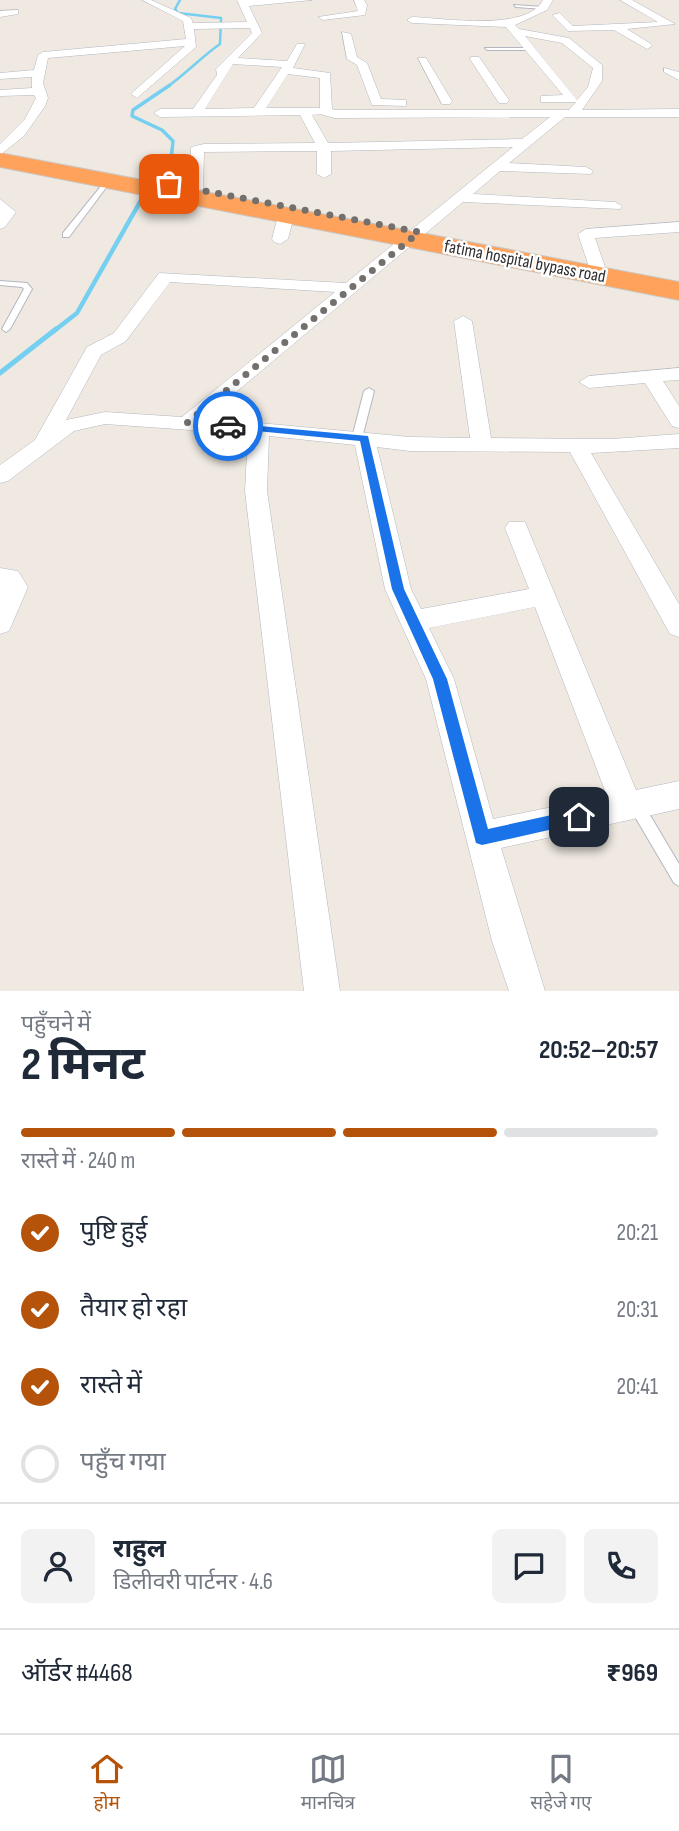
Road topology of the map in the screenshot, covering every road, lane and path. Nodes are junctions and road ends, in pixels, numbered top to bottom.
1 (308, 0) edge
2 (359, 0) edge
3 (625, 0) edge
4 (146, 1) edge
5 (243, 1) edge
6 (546, 4) edge
7 (516, 6) dead end
8 (456, 11) dead end
9 (645, 11) junction
10 (15, 12) dead end
11 (620, 12) dead end
12 (0, 14) edge
13 (532, 15) junction
14 (557, 15) junction
15 (570, 15) dead end
16 (412, 20) dead end
17 (460, 23) junction
18 (254, 25) junction
19 (190, 26) junction
20 (675, 27) edge
21 (618, 28) junction
22 (515, 31) junction
23 (346, 34) dead end
24 (494, 36) dead end
25 (192, 42) junction
26 (301, 46) dead end
27 (647, 46) dead end
28 (529, 49) junction
29 (487, 50) dead end
30 (475, 59) dead end
31 (422, 60) dead end
32 (230, 61) junction
33 (107, 62) dead end
34 (94, 64) dead end
35 (288, 66) junction
36 (53, 68) dead end
37 (668, 70) dead end
38 (39, 71) junction
39 (0, 76) edge
40 (679, 77) edge
41 (38, 91) junction
42 (0, 93) edge
43 (137, 94) dead end
44 (581, 99) junction
45 (608, 99) dead end
46 (503, 100) junction
47 (516, 100) dead end
48 (530, 100) dead end
49 (446, 102) junction
50 (376, 108) junction
51 (304, 111) junction
52 (326, 111) junction
53 (257, 112) junction
54 (160, 113) dead end
55 (196, 113) junction
56 (567, 113) junction
57 (672, 113) edge
58 (462, 129) junction
59 (679, 131) edge
60 (527, 143) junction
61 (400, 145) junction
62 (324, 147) junction
63 (2, 159) edge
64 (412, 164) dead end
65 (499, 167) junction
66 (586, 171) dead end
67 (324, 174) dead end
68 (108, 181) junction
69 (196, 189) junction
70 (462, 198) junction
71 (0, 203) edge
72 (246, 203) junction
73 (615, 205) dead end
74 (0, 223) edge
75 (679, 228) edge
76 (66, 235) dead end
77 (415, 235) junction
78 (597, 267) junction
79 (679, 282) edge
80 (0, 283) edge
81 (351, 288) junction
82 (679, 291) edge
83 (463, 321) dead end
84 (6, 328) dead end
85 (679, 374) edge
86 (651, 377) junction
87 (589, 382) dead end
88 (369, 391) dead end
89 (679, 422) edge
90 (187, 423) junction
91 (259, 428) junction
92 (360, 438) junction
93 (679, 441) edge
94 (481, 444) junction
95 (42, 445) junction
96 (577, 446) junction
97 (0, 476) edge
98 (517, 528) dead end
99 (0, 577) edge
100 (544, 596) junction
101 (413, 621) junction
102 (0, 624) edge
103 (679, 627) edge
104 (679, 795) edge
105 (631, 805) junction
106 (482, 837) junction
107 (679, 878) edge
108 (322, 991) edge
109 (527, 991) edge

1 - 2 street
1 - 5 street
3 - 9 street
4 - 19 street
5 - 18 street
6 - 7 lane
6 - 13 street
8 - 17 street
9 - 11 street
9 - 20 street
10 - 12 street
13 - 14 street
13 - 22 street
14 - 15 street
14 - 21 street
16 - 17 street
17 - 22 street
18 - 19 street
18 - 32 street
19 - 25 street
20 - 21 street
21 - 27 street
22 - 24 street
22 - 28 street
22 - 44 street
23 - 50 street
25 - 38 street
25 - 43 street
26 - 35 street
28 - 29 lane
28 - 44 street
30 - 46 street
31 - 49 street
32 - 35 street
32 - 55 street
33 - 34 street
35 - 52 street
35 - 53 street
36 - 38 street
37 - 40 street
38 - 39 street
38 - 41 street
41 - 42 street
41 - 63 street
44 - 45 street
44 - 48 street
44 - 56 street
46 - 47 street
46 - 49 street
49 - 50 street
50 - 52 street
50 - 58 street
50 - 61 street
51 - 52 street
51 - 53 street
51 - 62 street
53 - 55 street
54 - 55 street
56 - 57 street
56 - 58 street
56 - 60 street
57 - 59 street
58 - 60 street
58 - 61 street
60 - 65 street
61 - 62 street
61 - 64 street
62 - 67 street
62 - 69 street
63 - 68 highway, fatima hospital bypass road
63 - 69 highway, fatima hospital bypass road
65 - 66 street
65 - 70 street
68 - 72 highway, fatima hospital bypass road
68 - 76 lane
69 - 72 highway, fatima hospital bypass road
70 - 73 street
70 - 77 street
71 - 74 street
72 - 77 highway, fatima hospital bypass road
72 - 77 highway, fatima hospital bypass road
75 - 78 street
77 - 78 highway, fatima hospital bypass road
77 - 81 street
77 - 82 highway, fatima hospital bypass road
78 - 79 highway, fatima hospital bypass road
80 - 84 lane
81 - 90 street
81 - 95 street
83 - 94 street
85 - 86 street
86 - 87 street
86 - 89 street
88 - 92 lane
90 - 91 street
90 - 95 street
91 - 92 street
91 - 108 street
92 - 94 street
92 - 101 street
93 - 96 street
94 - 96 street
95 - 97 street
96 - 103 street
98 - 100 street
99 - 102 street
100 - 101 street
100 - 105 street
101 - 106 street
104 - 105 street
105 - 106 street
105 - 107 lane
106 - 109 street

